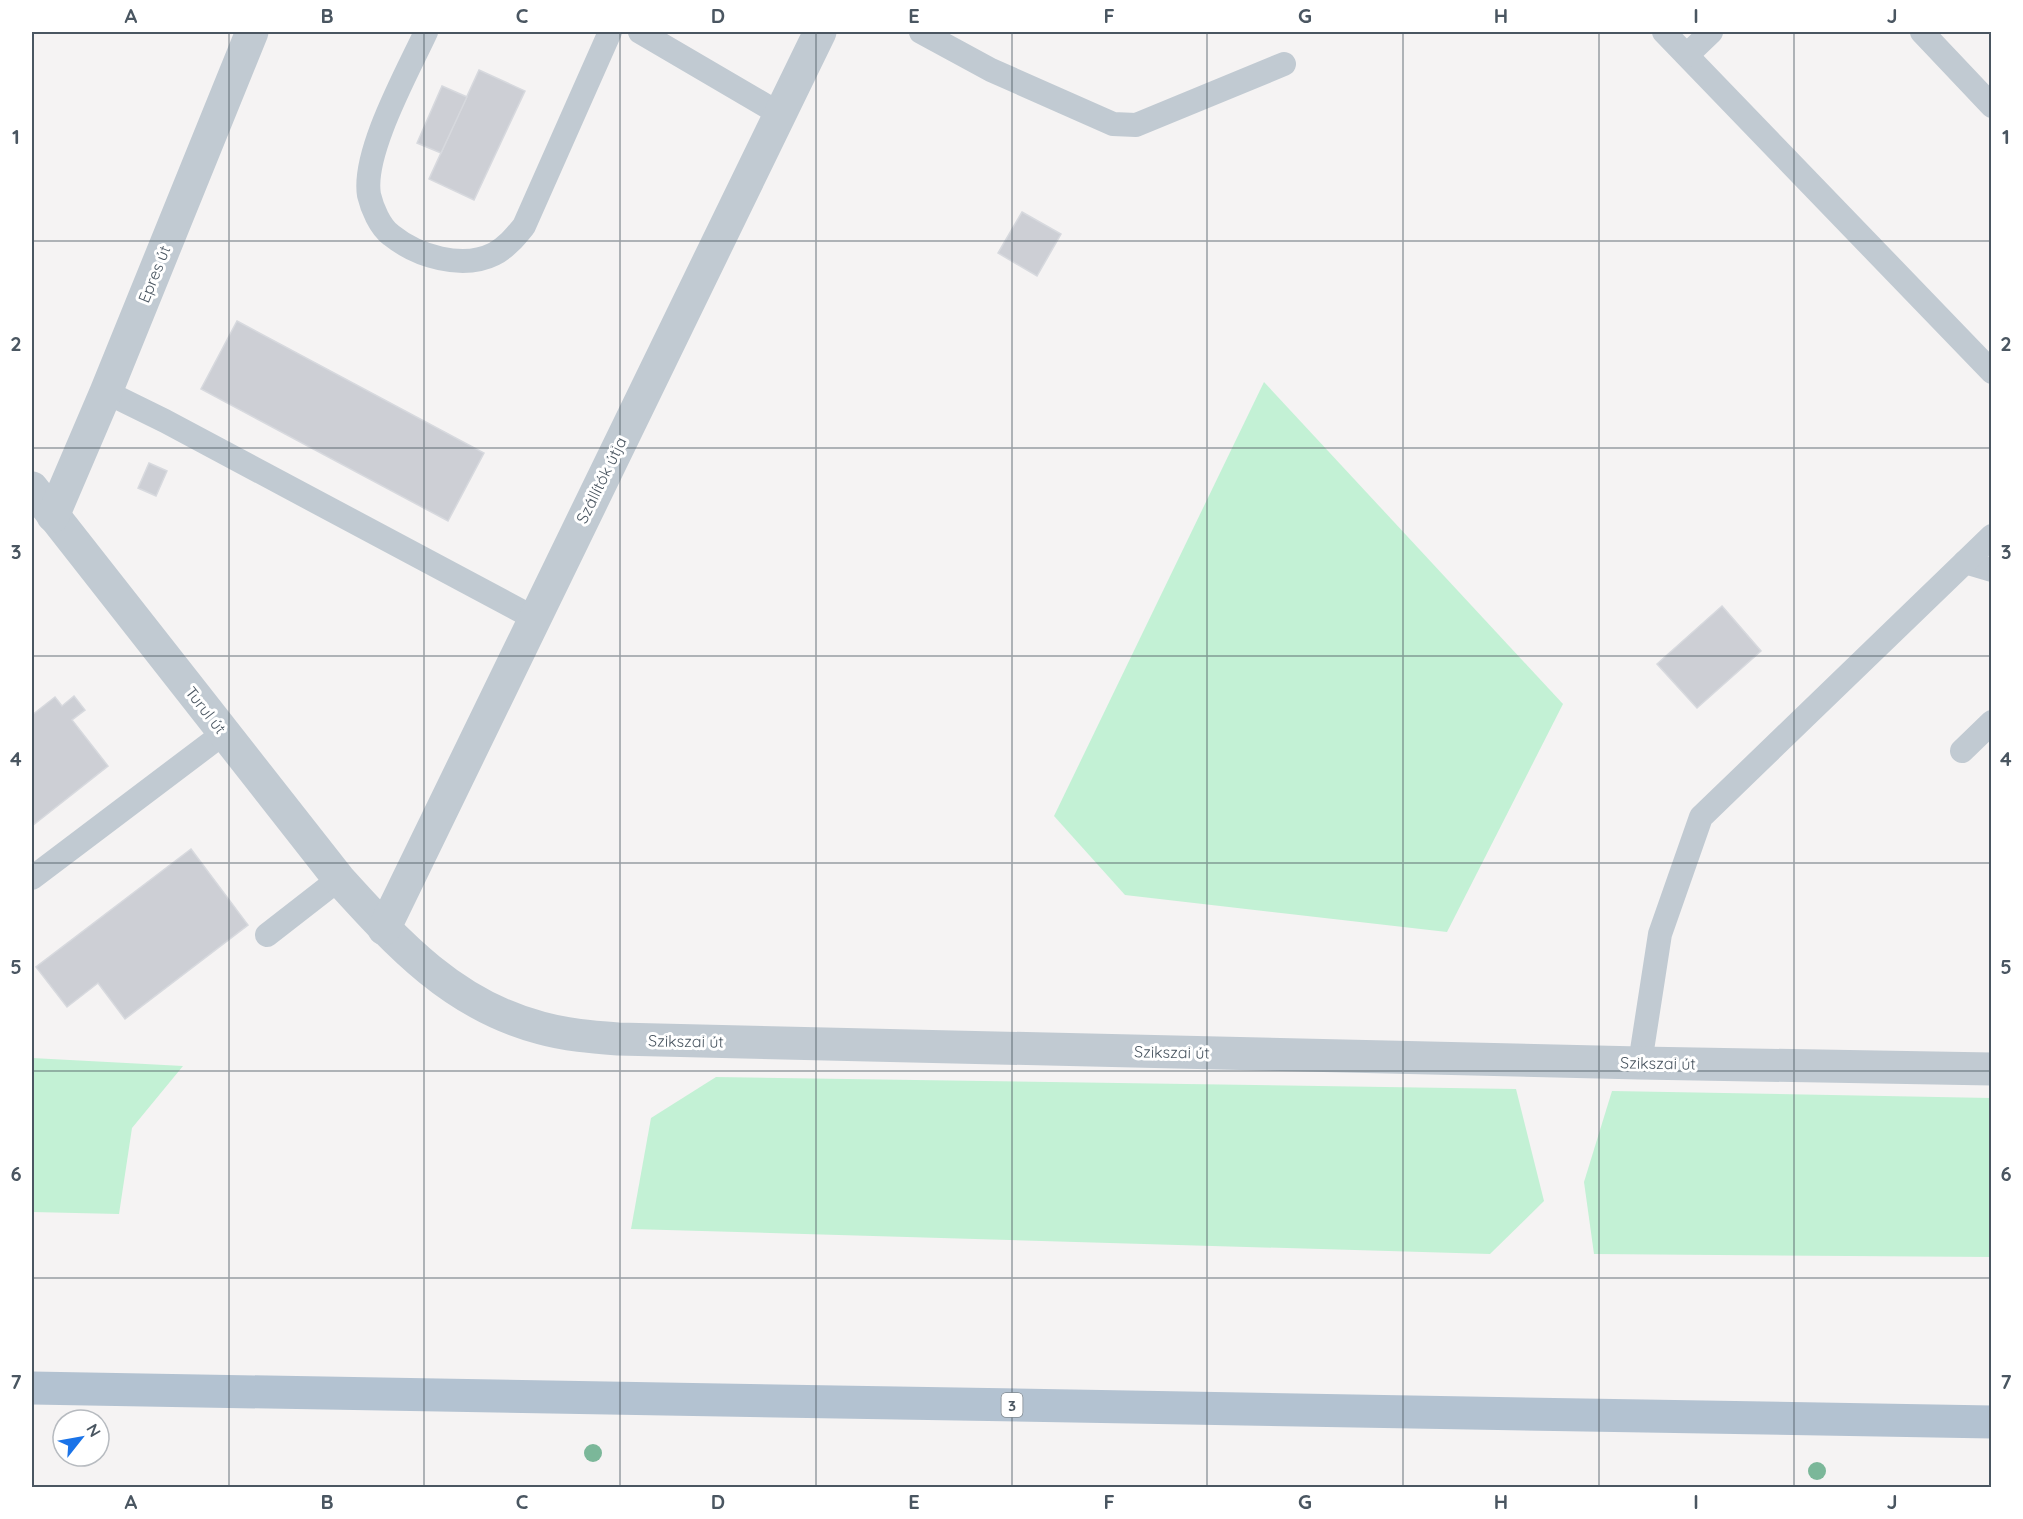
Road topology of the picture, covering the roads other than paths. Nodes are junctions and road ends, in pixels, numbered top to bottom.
1 (252, 32) edge
2 (426, 32) edge
3 (610, 32) edge
4 (640, 32) edge
5 (820, 32) edge
6 (921, 32) edge
7 (1664, 32) edge
8 (1711, 32) edge
9 (1922, 32) edge
10 (1687, 55) junction
11 (1284, 64) dead end
12 (1992, 106) edge
13 (780, 114) junction
14 (1992, 372) edge
15 (106, 392) junction
16 (32, 488) edge
17 (53, 516) junction
18 (1992, 536) edge
19 (1965, 562) junction
20 (1992, 570) edge
21 (534, 618) junction
22 (1992, 722) edge
23 (224, 733) junction
24 (1962, 751) dead end
25 (32, 878) edge
26 (339, 879) junction
27 (384, 929) junction
28 (267, 935) dead end
29 (1640, 1063) junction
30 (1992, 1069) edge
31 (32, 1388) edge
32 (1992, 1422) edge

1 - 15 street, Epres út
2 - 3 lane
4 - 13 lane
5 - 13 street, Szállítók útja
6 - 11 lane
7 - 10 lane
8 - 10 lane
9 - 12 lane
10 - 14 lane
13 - 21 street, Szállítók útja
15 - 17 street, Epres út
15 - 21 lane
16 - 17 street, Turul út
17 - 23 street, Turul út
18 - 19 lane
19 - 20 lane
19 - 29 lane
21 - 27 street, Szállítók útja
22 - 24 lane
23 - 25 lane
23 - 26 street, Turul út
26 - 27 street, Turul út
26 - 28 lane
27 - 29 street, Szikszai út
29 - 30 street, Szikszai út
31 - 32 main road, 3

